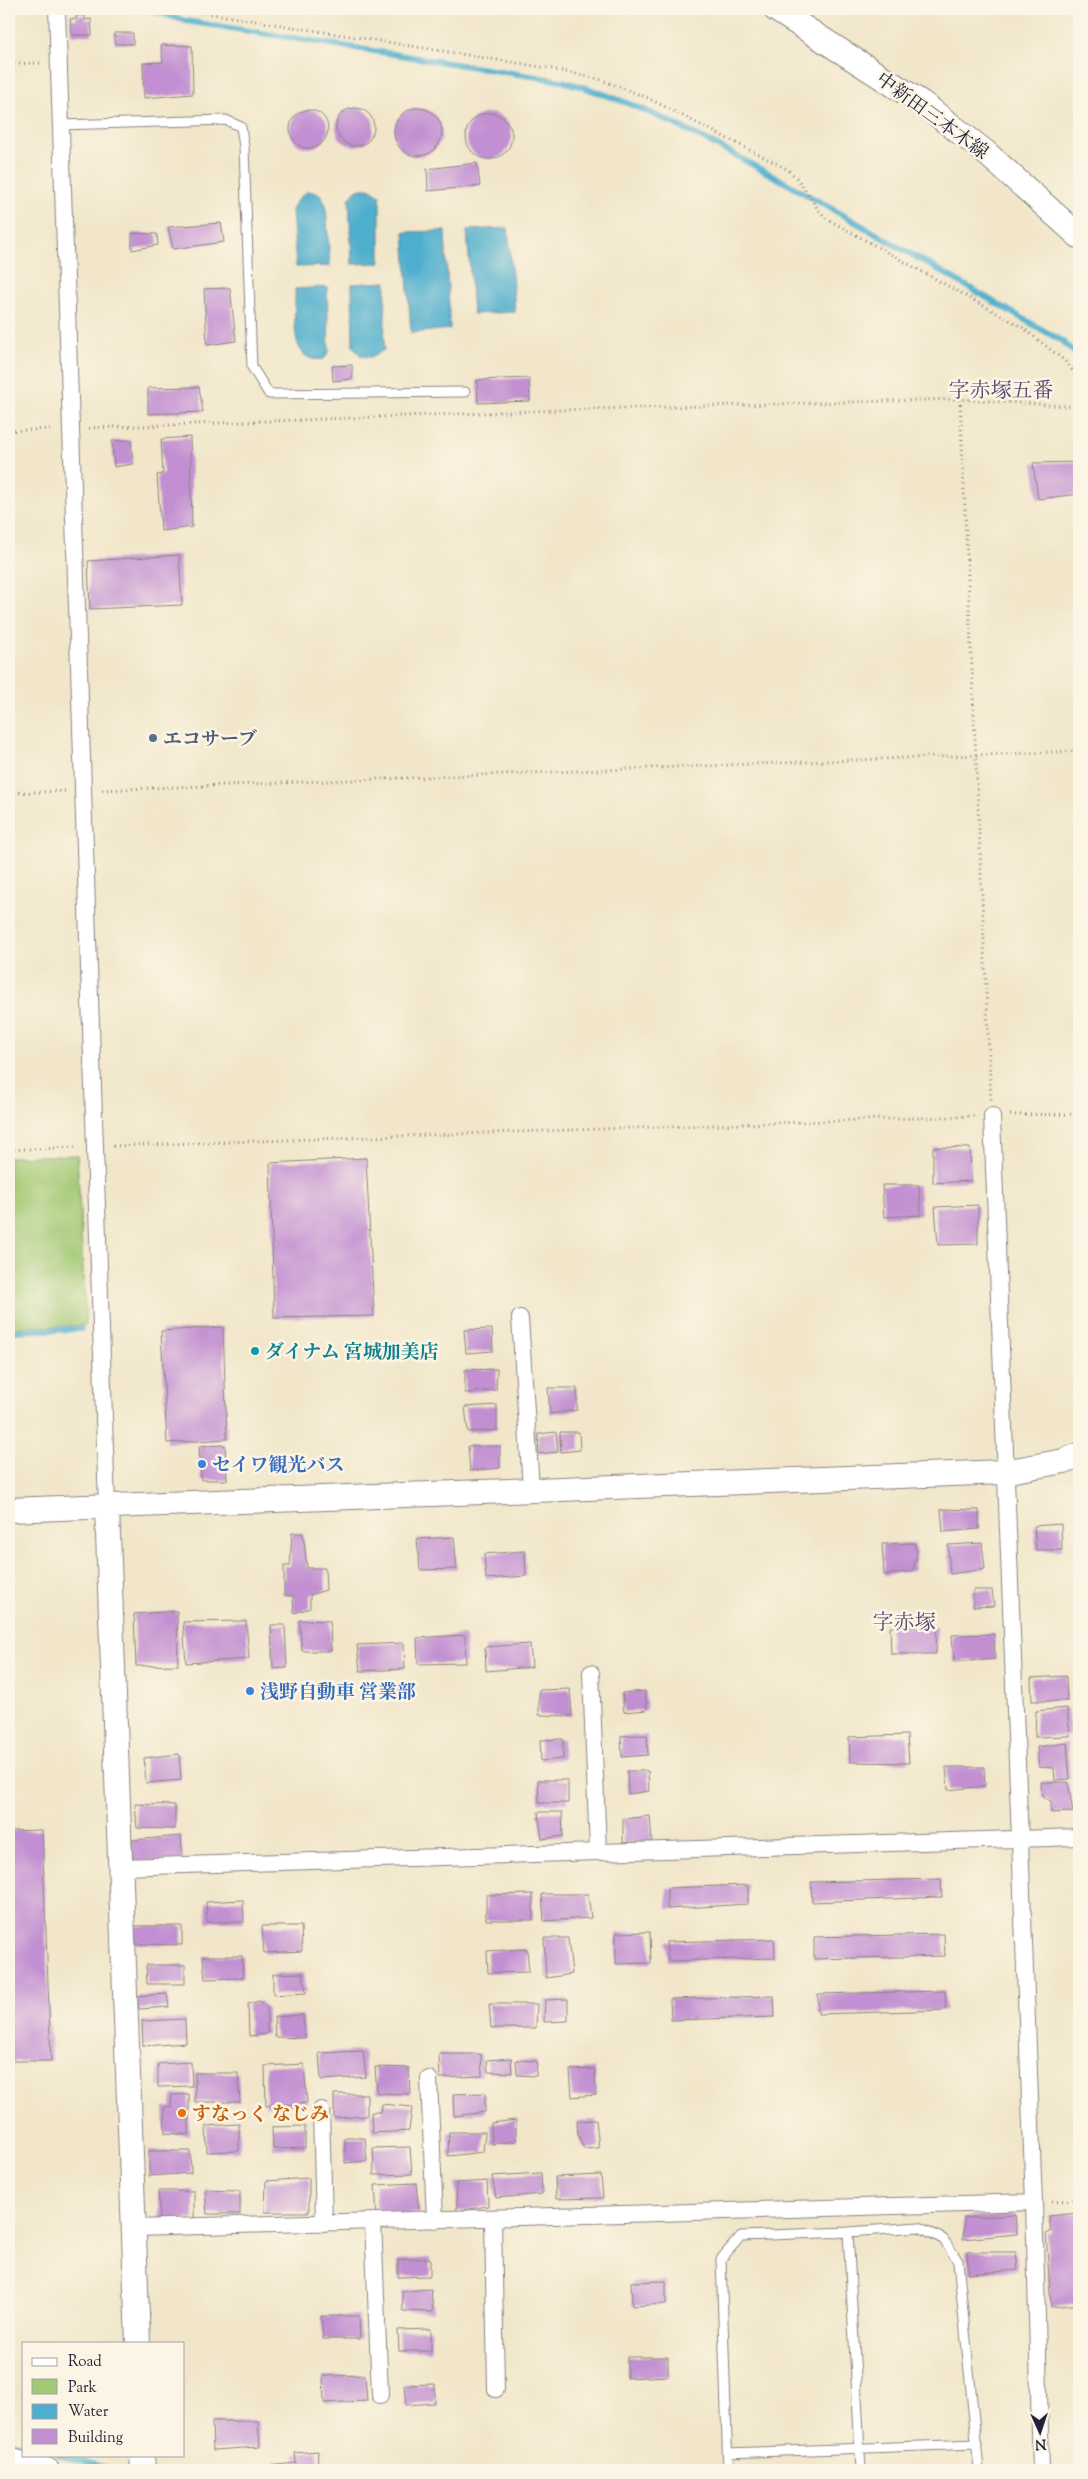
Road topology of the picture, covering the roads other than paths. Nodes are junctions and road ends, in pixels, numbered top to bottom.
1 (57, 9) edge
2 (775, 9) edge
3 (61, 125) junction
4 (1079, 236) edge
5 (465, 392) dead end
6 (992, 1116) road end
7 (520, 1318) dead end
8 (1079, 1455) edge
9 (1004, 1472) junction
10 (531, 1490) junction
11 (107, 1507) junction
12 (9, 1510) edge
13 (591, 1673) dead end
14 (1079, 1837) edge
15 (1020, 1838) junction
16 (598, 1852) junction
17 (122, 1867) junction
18 (428, 2079) dead end
19 (321, 2110) dead end
20 (1034, 2202) junction
21 (493, 2218) junction
22 (434, 2220) junction
23 (373, 2221) junction
24 (324, 2222) junction
25 (135, 2228) junction
26 (848, 2232) junction
27 (138, 2342) edge
28 (496, 2389) dead end
29 (380, 2395) dead end
30 (977, 2444) junction
31 (861, 2448) junction
32 (727, 2453) junction
33 (142, 2456) edge
34 (9, 2460) edge
35 (47, 2470) edge
36 (143, 2470) edge
37 (728, 2470) edge
38 (861, 2470) edge
39 (979, 2470) edge
40 (1041, 2470) edge

1 - 3 street
2 - 4 street, 中新田三本木線
3 - 5 lane
3 - 11 street
6 - 9 street
7 - 10 street
8 - 9 street
9 - 10 street
9 - 15 street
10 - 11 street
11 - 12 street
11 - 17 street
13 - 16 street
14 - 15 street
15 - 16 street
15 - 20 street
16 - 17 street
17 - 25 street
18 - 22 street
19 - 24 street
20 - 21 street
20 - 40 street
21 - 22 street
21 - 28 street
22 - 23 street
23 - 24 street
23 - 29 street
24 - 25 street
25 - 27 street
26 - 30 lane
26 - 31 lane
26 - 32 lane
30 - 31 lane
30 - 39 lane
31 - 32 lane
31 - 38 lane
32 - 37 lane
33 - 36 street
34 - 35 street

